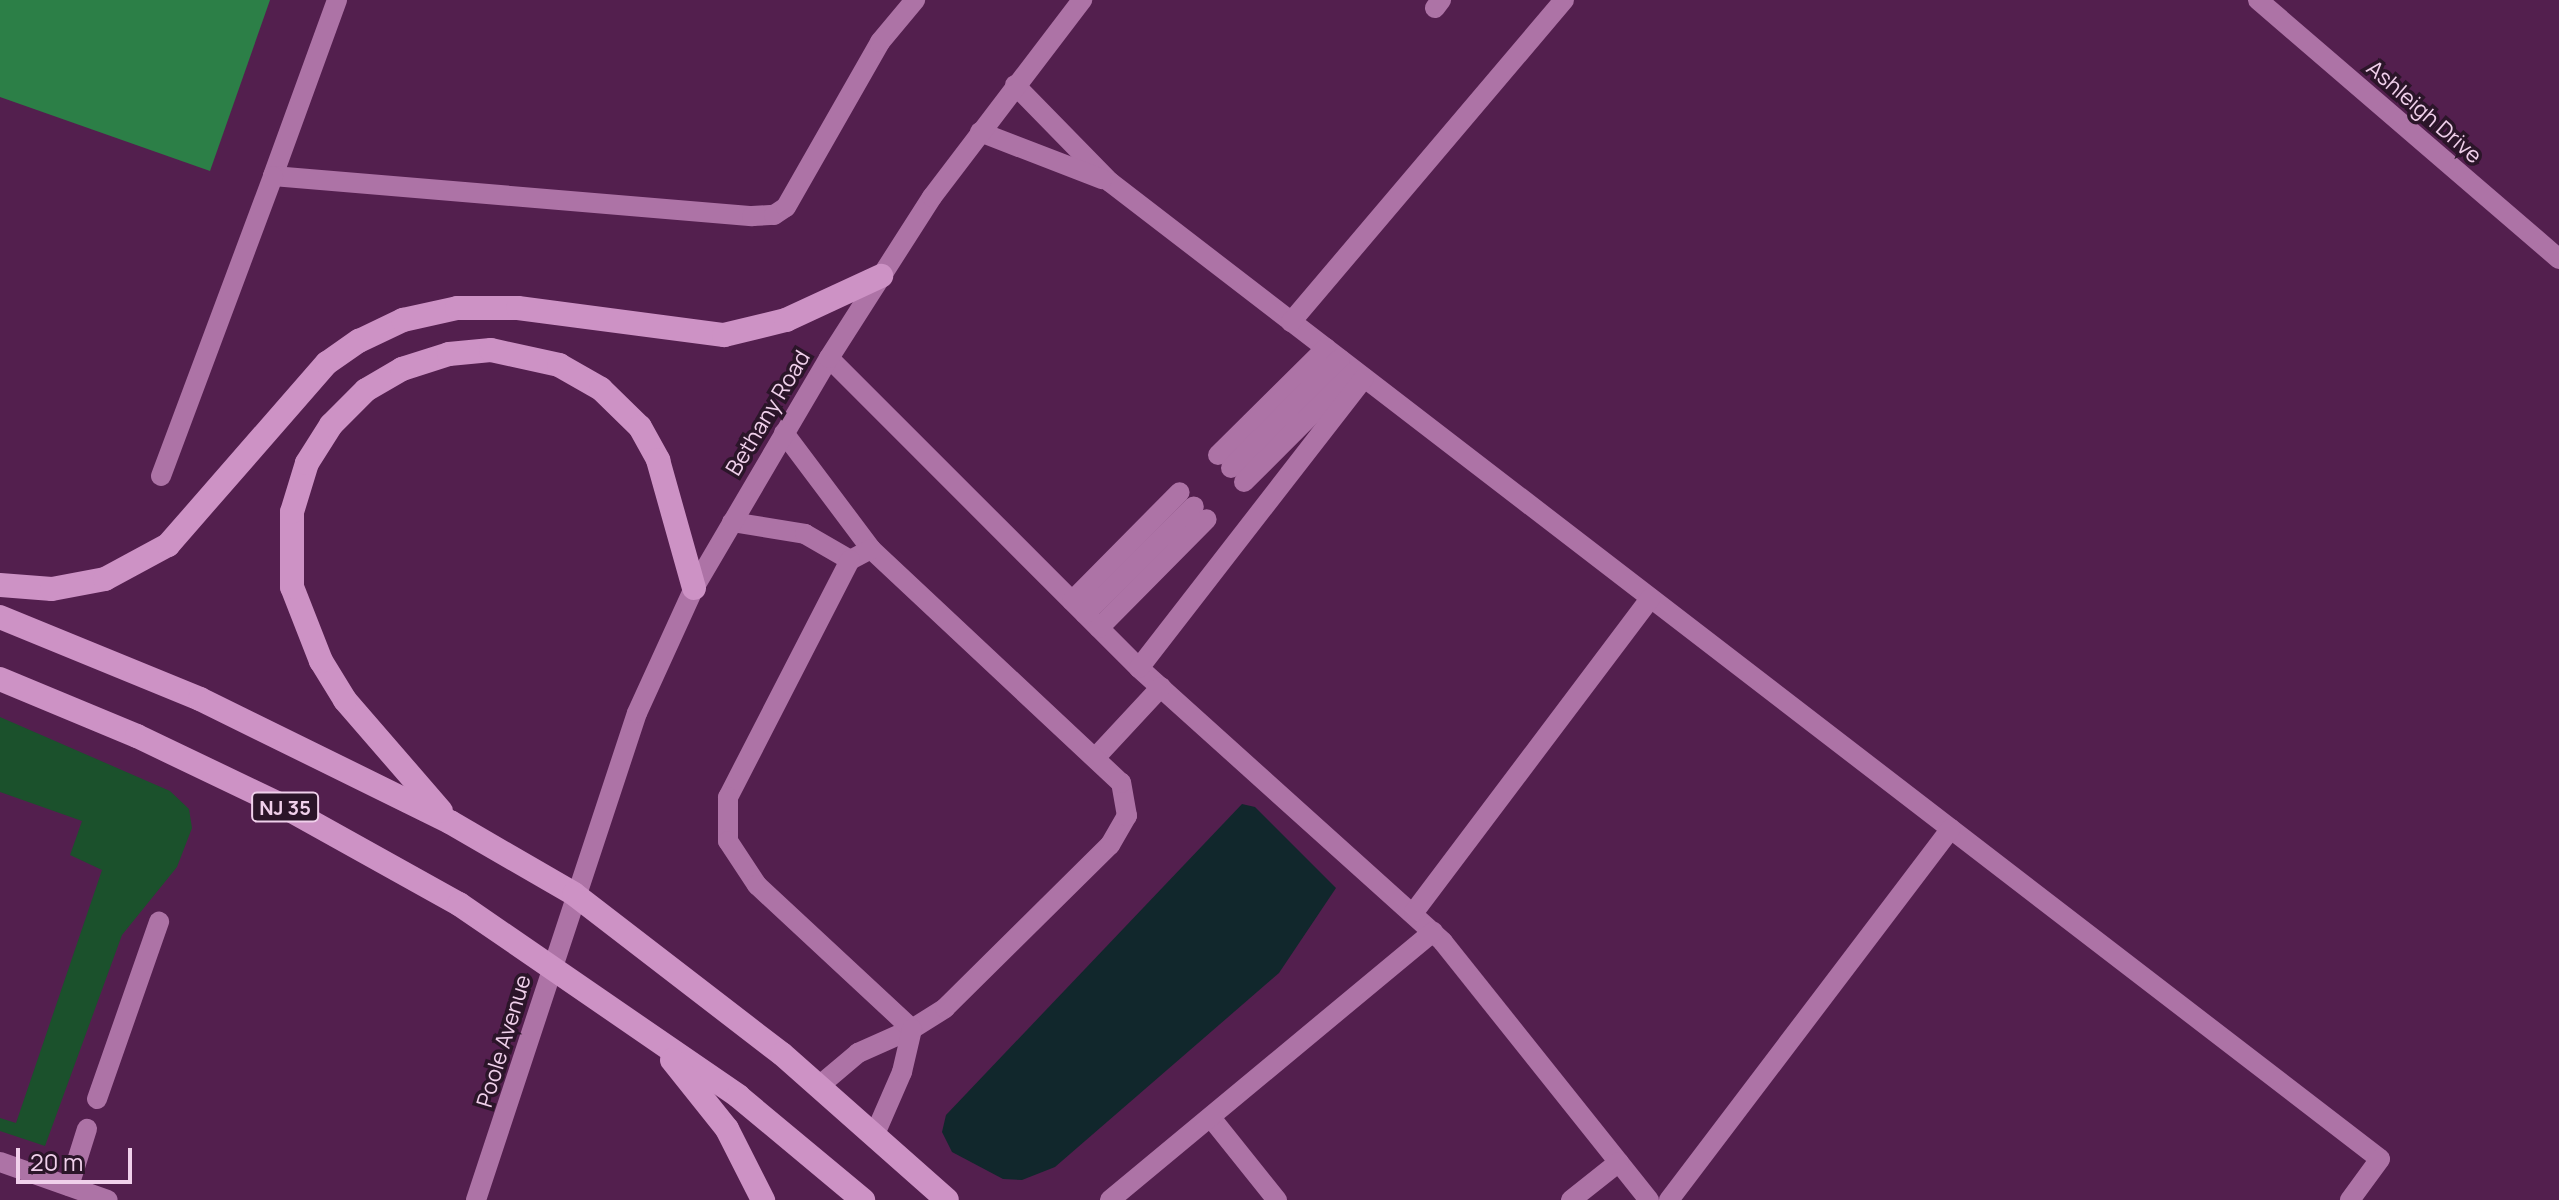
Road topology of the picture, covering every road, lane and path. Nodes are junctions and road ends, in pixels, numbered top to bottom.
1 (337, 0) edge
2 (915, 0) edge
3 (1082, 0) edge
4 (1564, 0) edge
5 (2258, 0) edge
6 (1015, 85) junction
7 (980, 132) junction
8 (273, 176) junction
9 (1110, 182) junction
10 (2559, 259) edge
11 (881, 276) junction
12 (1291, 322) junction
13 (829, 358) junction
14 (1346, 364) junction
15 (784, 433) junction
16 (161, 476) dead end
17 (1194, 505) dead end
18 (732, 522) junction
19 (871, 549) junction
20 (850, 560) junction
21 (0, 585) edge
22 (694, 588) junction
23 (1651, 598) junction
24 (1085, 614) junction
25 (0, 617) edge
26 (1139, 668) junction
27 (0, 679) edge
28 (1161, 687) junction
29 (1095, 758) junction
30 (450, 822) junction
31 (1951, 829) junction
32 (574, 894) junction
33 (1414, 912) junction
34 (159, 922) dead end
35 (1433, 932) junction
36 (550, 969) junction
37 (912, 1029) junction
38 (656, 1039) junction
39 (819, 1086) junction
40 (97, 1099) dead end
41 (1212, 1119) junction
42 (87, 1129) dead end
43 (875, 1134) junction
44 (1619, 1162) junction
45 (1, 1165) edge
46 (69, 1186) junction
47 (108, 1200) edge
48 (476, 1200) edge
49 (763, 1200) edge
50 (863, 1200) edge
51 (947, 1200) edge
52 (1110, 1200) edge
53 (1277, 1200) edge
54 (1571, 1200) edge
55 (1649, 1200) edge
56 (1669, 1200) edge
57 (2350, 1200) edge

1 - 8 street
2 - 8 street
3 - 6 street, Bethany Road
4 - 12 street
5 - 10 street, Ashleigh Drive
6 - 7 street, Bethany Road
6 - 9 street
7 - 9 street
7 - 11 street, Bethany Road
8 - 16 street
9 - 12 street
11 - 13 street, Bethany Road
11 - 21 highway
12 - 14 street
13 - 15 street, Bethany Road
13 - 24 street
14 - 14 street
14 - 23 street
14 - 26 street
15 - 18 street, Bethany Road
15 - 19 street
17 - 24 street
18 - 20 street
18 - 22 street, Bethany Road
19 - 20 street
19 - 29 street
20 - 37 street
22 - 30 highway
22 - 32 street, Bethany Road
23 - 31 street
23 - 33 street
24 - 26 street
25 - 30 highway, NJ 35
26 - 28 street
27 - 36 highway, NJ 35
28 - 29 street
28 - 33 street
29 - 37 street
30 - 32 highway, NJ 35
31 - 56 street
31 - 57 street
32 - 36 street, Poole Avenue
32 - 39 highway, NJ 35
33 - 35 street
34 - 40 street
35 - 41 street
35 - 44 street
36 - 38 highway, NJ 35
36 - 48 street, Poole Avenue
37 - 39 street
37 - 43 street
38 - 49 highway
38 - 50 highway, NJ 35
39 - 43 highway, NJ 35
41 - 52 street
41 - 53 street
42 - 46 street
43 - 51 highway, NJ 35
44 - 54 street
44 - 55 street
45 - 46 street
46 - 47 street

